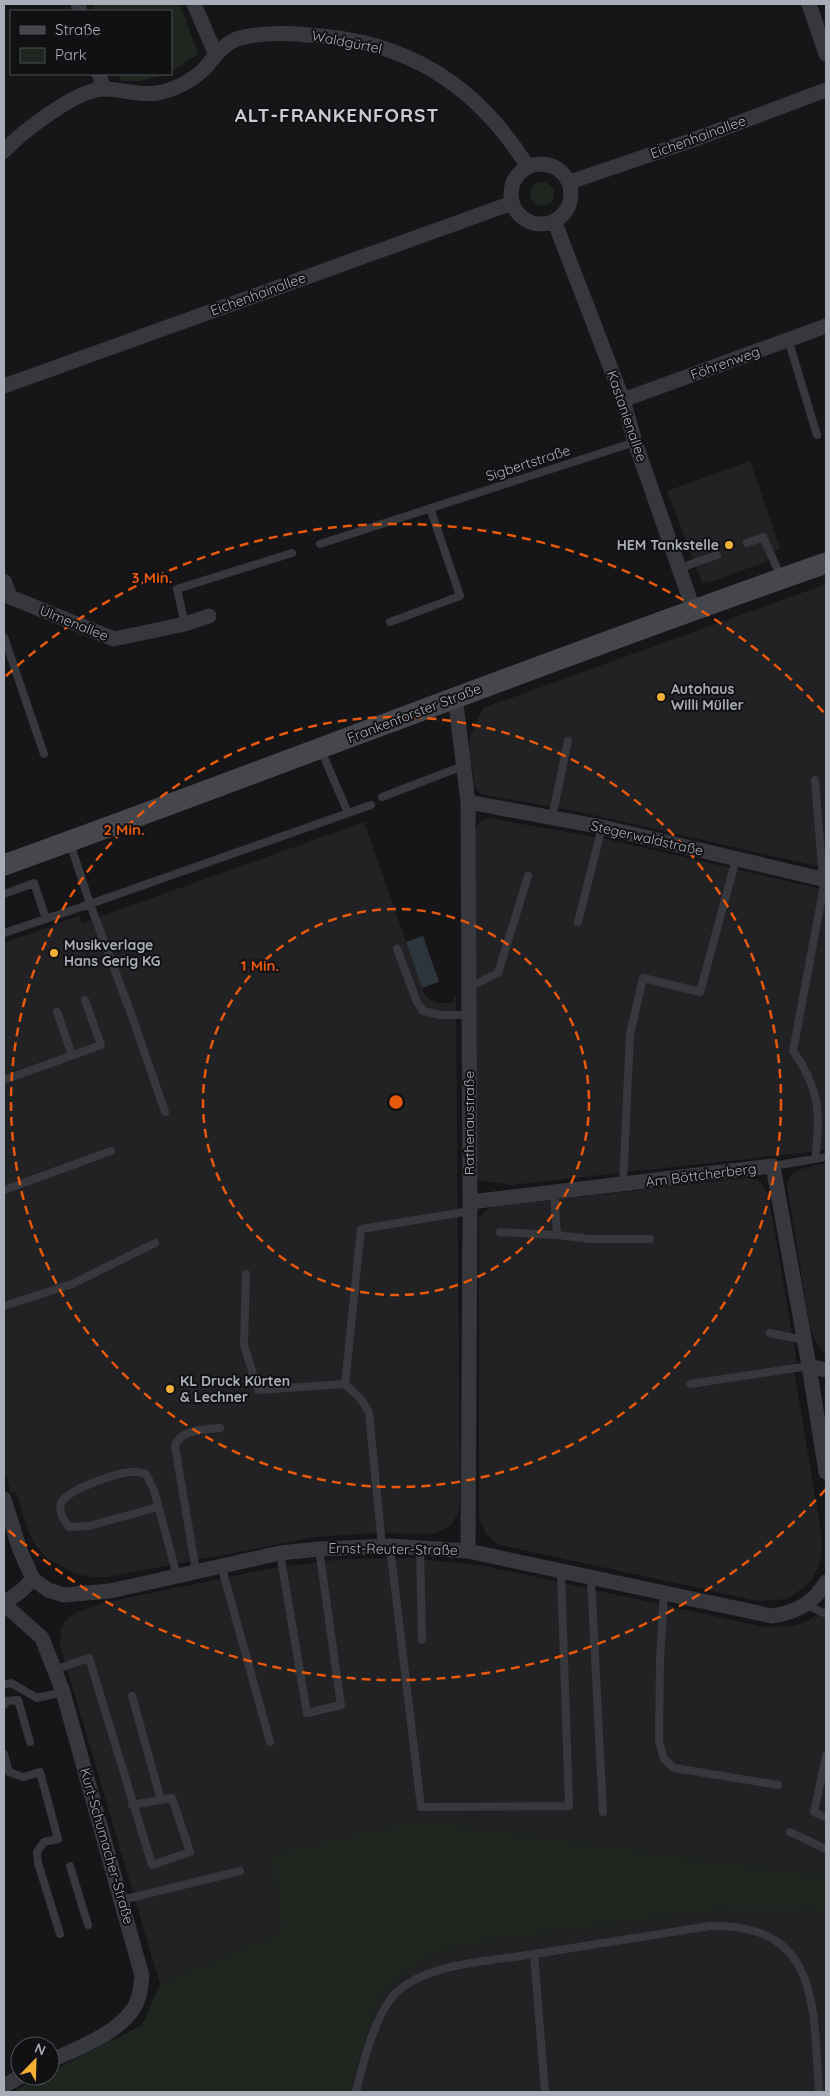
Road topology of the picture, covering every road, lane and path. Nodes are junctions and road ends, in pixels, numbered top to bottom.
1 (194, 4) edge
2 (809, 4) edge
3 (826, 54) edge
4 (216, 55) junction
5 (99, 75) edge
6 (104, 88) junction
7 (826, 90) edge
8 (4, 152) edge
9 (528, 167) junction
10 (570, 182) junction
11 (512, 203) junction
12 (555, 222) junction
13 (826, 326) edge
14 (788, 339) junction
15 (4, 386) edge
16 (623, 400) junction
17 (816, 435) dead end
18 (635, 442) junction
19 (430, 508) junction
20 (747, 543) dead end
21 (320, 544) dead end
22 (292, 553) dead end
23 (718, 555) dead end
24 (826, 563) edge
25 (680, 568) junction
26 (782, 579) junction
27 (4, 581) edge
28 (7, 600) edge
29 (694, 610) junction
30 (209, 616) dead end
31 (390, 622) dead end
32 (185, 624) junction
33 (4, 637) edge
34 (455, 696) junction
35 (568, 741) dead end
36 (320, 749) junction
37 (44, 754) dead end
38 (463, 766) junction
39 (815, 780) dead end
40 (382, 797) dead end
41 (468, 802) junction
42 (371, 805) dead end
43 (348, 813) junction
44 (552, 818) junction
45 (602, 827) junction
46 (69, 841) junction
47 (736, 859) junction
48 (4, 865) edge
49 (528, 876) dead end
50 (825, 880) edge
51 (4, 894) edge
52 (90, 904) junction
53 (46, 919) junction
54 (578, 922) dead end
55 (4, 933) edge
56 (396, 949) dead end
57 (468, 987) junction
58 (85, 1000) dead end
59 (57, 1012) dead end
60 (469, 1015) junction
61 (72, 1055) junction
62 (4, 1080) edge
63 (165, 1112) dead end
64 (111, 1151) dead end
65 (826, 1157) edge
66 (814, 1159) junction
67 (773, 1166) junction
68 (623, 1184) junction
69 (4, 1190) edge
70 (554, 1192) junction
71 (470, 1206) junction
72 (500, 1232) dead end
73 (557, 1235) junction
74 (650, 1239) dead end
75 (155, 1244) dead end
76 (246, 1274) dead end
77 (4, 1306) edge
78 (770, 1333) dead end
79 (803, 1340) junction
80 (809, 1366) junction
81 (826, 1370) edge
82 (345, 1384) junction
83 (690, 1384) dead end
84 (220, 1428) dead end
85 (826, 1472) edge
86 (4, 1499) edge
87 (158, 1507) junction
88 (386, 1546) junction
89 (420, 1548) junction
90 (319, 1549) junction
91 (468, 1550) junction
92 (280, 1553) junction
93 (221, 1565) junction
94 (196, 1571) junction
95 (561, 1572) junction
96 (177, 1576) junction
97 (32, 1579) junction
98 (591, 1579) junction
99 (826, 1582) edge
100 (664, 1594) junction
101 (4, 1604) edge
102 (807, 1605) junction
103 (826, 1614) edge
104 (422, 1640) dead end
105 (54, 1670) junction
106 (4, 1685) edge
107 (63, 1692) junction
108 (132, 1696) dead end
109 (37, 1698) junction
110 (18, 1700) junction
111 (4, 1705) edge
112 (30, 1742) dead end
113 (270, 1742) dead end
114 (4, 1754) edge
115 (826, 1756) edge
116 (778, 1785) dead end
117 (161, 1800) junction
118 (132, 1805) junction
119 (603, 1812) dead end
120 (826, 1818) edge
121 (790, 1832) dead end
122 (826, 1849) edge
123 (70, 1866) dead end
124 (240, 1871) dead end
125 (122, 1900) junction
126 (88, 1925) dead end
127 (60, 1934) dead end
128 (534, 1954) junction
129 (60, 2056) edge
130 (356, 2092) edge
131 (545, 2092) edge
132 (819, 2092) edge

1 - 4 street
2 - 3 street
4 - 6 street, Waldgürtel
4 - 9 street, Waldgürtel
5 - 6 street
6 - 8 street
7 - 10 street, Eichenhainallee
9 - 10 street
9 - 11 street
10 - 12 street
11 - 12 street
11 - 15 street, Eichenhainallee
12 - 16 street, Kastanienallee
13 - 14 street, Föhrenweg
14 - 16 street, Föhrenweg
14 - 17 lane
16 - 18 street, Kastanienallee
18 - 19 lane, Sigbertstraße
18 - 25 street, Kastanienallee
19 - 21 lane, Sigbertstraße
19 - 31 lane
20 - 26 lane
22 - 32 lane
23 - 25 lane
24 - 26 main road, Frankenforster Straße
25 - 29 street, Kastanienallee
26 - 29 main road, Frankenforster Straße
27 - 28 street, Ulmenallee
28 - 32 street, Ulmenallee
29 - 34 main road, Frankenforster Straße
30 - 32 street, Ulmenallee
33 - 37 lane
34 - 36 main road, Frankenforster Straße
34 - 38 street, Rathenaustraße
35 - 44 lane
36 - 43 lane
36 - 46 main road, Frankenforster Straße
38 - 40 lane
38 - 41 street, Rathenaustraße
39 - 50 lane
41 - 44 street, Stegerwaldstraße
41 - 57 street, Rathenaustraße
42 - 43 lane
43 - 52 lane
44 - 45 street, Stegerwaldstraße
45 - 47 street, Stegerwaldstraße
45 - 54 lane
46 - 48 main road, Frankenforster Straße
46 - 52 lane
47 - 50 street, Stegerwaldstraße
47 - 68 lane
49 - 57 lane
50 - 66 lane
51 - 53 lane
52 - 53 lane
52 - 63 lane
53 - 55 lane
56 - 60 lane
57 - 60 street, Rathenaustraße
58 - 61 lane
59 - 61 lane
60 - 71 street, Rathenaustraße
61 - 62 lane
64 - 69 lane
65 - 66 lane
66 - 67 lane
67 - 68 street, Am Böttcherberg
67 - 79 street, Am Böttcherberg
68 - 70 street, Am Böttcherberg
70 - 71 street, Am Böttcherberg
70 - 73 lane
71 - 82 lane
71 - 91 street, Rathenaustraße
72 - 73 lane
73 - 74 lane
75 - 77 lane
76 - 82 lane
78 - 79 lane
79 - 80 street, Am Böttcherberg
80 - 81 street
80 - 83 lane
80 - 85 street
82 - 88 lane
84 - 94 lane
86 - 97 street
87 - 87 lane
87 - 96 lane
88 - 89 street, Ernst-Reuter-Straße
88 - 90 street, Ernst-Reuter-Straße
88 - 95 lane
89 - 91 street, Ernst-Reuter-Straße
89 - 104 lane
90 - 92 street, Ernst-Reuter-Straße
90 - 92 lane
91 - 95 street, Ernst-Reuter-Straße
92 - 93 street, Ernst-Reuter-Straße
93 - 94 street, Ernst-Reuter-Straße
93 - 113 lane
94 - 96 street, Ernst-Reuter-Straße
95 - 98 street, Ernst-Reuter-Straße
96 - 97 street, Ernst-Reuter-Straße
97 - 101 street
98 - 100 street, Ernst-Reuter-Straße
98 - 119 lane
99 - 102 street, Ernst-Reuter-Straße
100 - 102 street, Ernst-Reuter-Straße
100 - 116 lane
101 - 105 street, Kurt-Schumacher-Straße
102 - 103 lane
105 - 107 street, Kurt-Schumacher-Straße
105 - 118 lane
106 - 109 lane
107 - 109 lane
107 - 125 street, Kurt-Schumacher-Straße
108 - 117 lane
109 - 110 lane
110 - 111 lane
110 - 112 lane
114 - 127 lane
115 - 120 lane
117 - 118 lane
117 - 118 lane
121 - 122 lane
123 - 126 lane
124 - 125 lane
125 - 129 street, Kurt-Schumacher-Straße
128 - 130 lane
128 - 131 lane
128 - 132 lane

